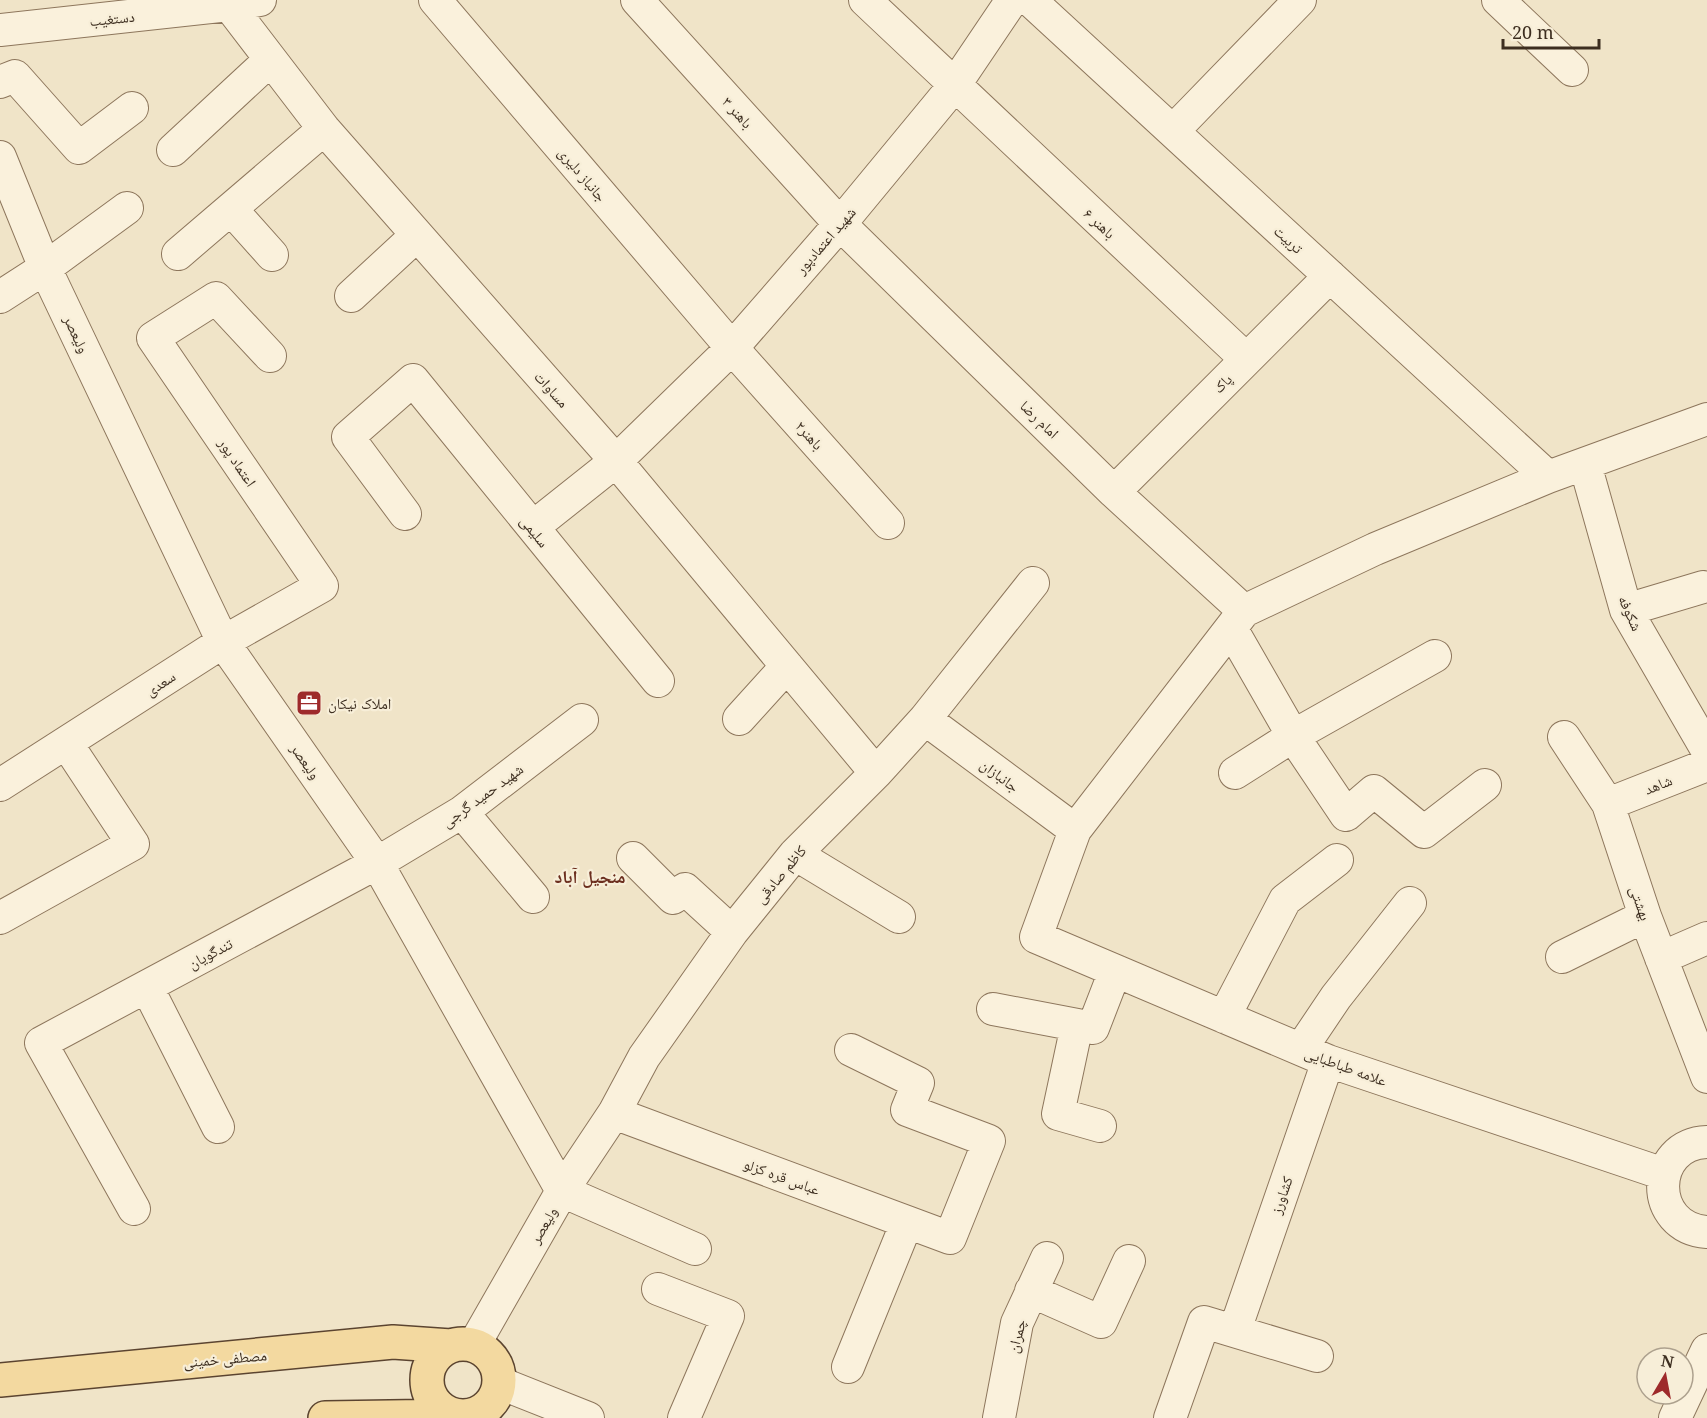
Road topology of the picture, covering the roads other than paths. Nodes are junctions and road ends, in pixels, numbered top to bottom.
1 (260, 0) edge
2 (435, 0) edge
3 (636, 0) edge
4 (865, 0) edge
5 (1012, 0) edge
6 (1030, 0) edge
7 (1300, 0) edge
8 (1498, 0) edge
9 (229, 5) junction
10 (0, 30) edge
11 (270, 60) junction
12 (1572, 70) dead end
13 (0, 82) edge
14 (954, 86) junction
15 (132, 108) dead end
16 (324, 129) junction
17 (1173, 131) junction
18 (173, 150) dead end
19 (0, 157) edge
20 (127, 208) dead end
21 (231, 209) junction
22 (840, 224) junction
23 (417, 236) junction
24 (178, 254) dead end
25 (272, 255) dead end
26 (45, 268) junction
27 (1330, 276) junction
28 (351, 296) dead end
29 (0, 297) edge
30 (732, 348) junction
31 (270, 356) dead end
32 (1245, 359) junction
33 (1707, 419) edge
34 (616, 461) junction
35 (1585, 464) junction
36 (1548, 477) junction
37 (1114, 492) junction
38 (405, 514) dead end
39 (888, 523) dead end
40 (532, 527) junction
41 (1033, 583) dead end
42 (322, 586) joint
43 (1703, 587) dead end
44 (1626, 610) junction
45 (1237, 620) junction
46 (223, 642) junction
47 (1435, 656) dead end
48 (787, 666) junction
49 (658, 681) dead end
50 (739, 719) dead end
51 (926, 719) junction
52 (582, 720) dead end
53 (1293, 736) junction
54 (1564, 737) dead end
55 (67, 744) junction
56 (1707, 750) edge
57 (1707, 765) edge
58 (876, 773) junction
59 (1235, 773) dead end
60 (0, 785) edge
61 (1485, 785) dead end
62 (1608, 804) junction
63 (462, 812) junction
64 (1075, 830) junction
65 (795, 854) junction
66 (633, 858) dead end
67 (1337, 860) dead end
68 (378, 863) junction
69 (533, 897) dead end
70 (1410, 903) dead end
71 (1645, 916) junction
72 (900, 917) dead end
73 (0, 918) edge
74 (732, 932) junction
75 (1707, 938) edge
76 (1562, 957) dead end
77 (1661, 958) junction
78 (1115, 971) junction
79 (147, 987) junction
80 (993, 1009) dead end
81 (1224, 1017) junction
82 (1077, 1024) junction
83 (851, 1050) dead end
84 (1314, 1055) junction
85 (1704, 1061) edge
86 (614, 1113) junction
87 (1100, 1126) dead end
88 (218, 1127) dead end
89 (1707, 1142) edge
90 (1664, 1174) junction
91 (562, 1191) junction
92 (134, 1209) dead end
93 (907, 1222) junction
94 (1707, 1232) edge
95 (695, 1249) dead end
96 (1047, 1258) dead end
97 (1129, 1261) dead end
98 (658, 1289) dead end
99 (1031, 1291) junction
100 (1235, 1330) junction
101 (462, 1346) junction
102 (1707, 1350) edge
103 (1317, 1356) dead end
104 (848, 1367) dead end
105 (0, 1380) edge
106 (500, 1383) junction
107 (458, 1417) edge
108 (325, 1418) edge
109 (588, 1418) edge
110 (684, 1418) edge
111 (999, 1418) edge
112 (1170, 1418) edge
113 (1676, 1418) edge

1 - 9 street, دستغیب
2 - 30 street, جانباز دلیری
3 - 22 street, باهنر ۳
4 - 14 street, باهنر ۶
5 - 14 street, شهید اعتمادپور
6 - 17 street, تربیت
7 - 17 street
8 - 12 street
9 - 10 street, دستغیب
9 - 11 street, مساوات
11 - 16 street, مساوات
11 - 18 street
13 - 15 street
14 - 22 street, شهید اعتمادپور
14 - 32 street, باهنر ۶
16 - 21 street
16 - 23 street, مساوات
17 - 27 street, تربیت
19 - 26 street, ولیعصر
20 - 26 street
21 - 24 street
21 - 25 street
22 - 30 street, شهید اعتمادپور
22 - 37 street, امام رضا
23 - 28 street
23 - 34 street, مساوات
26 - 29 street
26 - 46 street, ولیعصر
27 - 32 street, پاک
27 - 36 street, تربیت
30 - 34 street, شهید اعتمادپور
30 - 39 street, باهنر۲
31 - 42 street, اعتماد پور
32 - 37 street, پاک
33 - 35 street
34 - 40 street, شهید اعتمادپور
34 - 48 street, مساوات
35 - 36 street
35 - 44 street, شکوفه
36 - 45 street
37 - 45 street, امام رضا
38 - 40 street, سلیمی
40 - 49 street, سلیمی
41 - 51 street, کاظم صادقی
42 - 46 street, سعدی
43 - 44 street
44 - 56 street, شکوفه
45 - 53 street, امام رضا
45 - 64 street
46 - 55 street, سعدی
46 - 68 street, ولیعصر
47 - 53 street
48 - 50 street
48 - 58 street, مساوات
51 - 58 street, کاظم صادقی
51 - 64 street, جانبازان
52 - 63 street, شهید حمید گرجی
53 - 59 street
53 - 61 street, امام رضا
54 - 62 street, بهشتی
55 - 60 street, سعدی
55 - 73 street
57 - 62 street, شاهد
58 - 65 street, کاظم صادقی
62 - 71 street, بهشتی
63 - 68 street, شهید حمید گرجی
63 - 69 street
64 - 78 street, علامه طباطبایی
65 - 72 street
65 - 74 street, کاظم صادقی
66 - 74 street
67 - 81 street
68 - 79 street, تندگویان
68 - 91 street, ولیعصر
70 - 84 street, کشاورز
71 - 76 street
71 - 77 street, بهشتی
74 - 86 street, کاظم صادقی
75 - 77 street
77 - 85 street, بهشتی
78 - 81 street, علامه طباطبایی
78 - 82 street
79 - 88 street
79 - 92 street, تندگویان
80 - 82 street
81 - 84 street, علامه طباطبایی
82 - 87 street
83 - 93 street, عباس قره کزلو
84 - 90 street, علامه طباطبایی
84 - 100 street, کشاورز
86 - 91 street, کاظم صادقی
86 - 93 street, عباس قره کزلو
89 - 90 street
90 - 94 street
91 - 95 street
91 - 101 street, ولیعصر
93 - 104 street
96 - 99 street, چمران
97 - 99 street
98 - 110 street
99 - 111 street, چمران
100 - 103 street
100 - 112 street
101 - 105 main road, مصطفی خمینی
101 - 106 main road
101 - 107 main road
102 - 113 street
106 - 107 main road
106 - 109 street
107 - 108 main road

